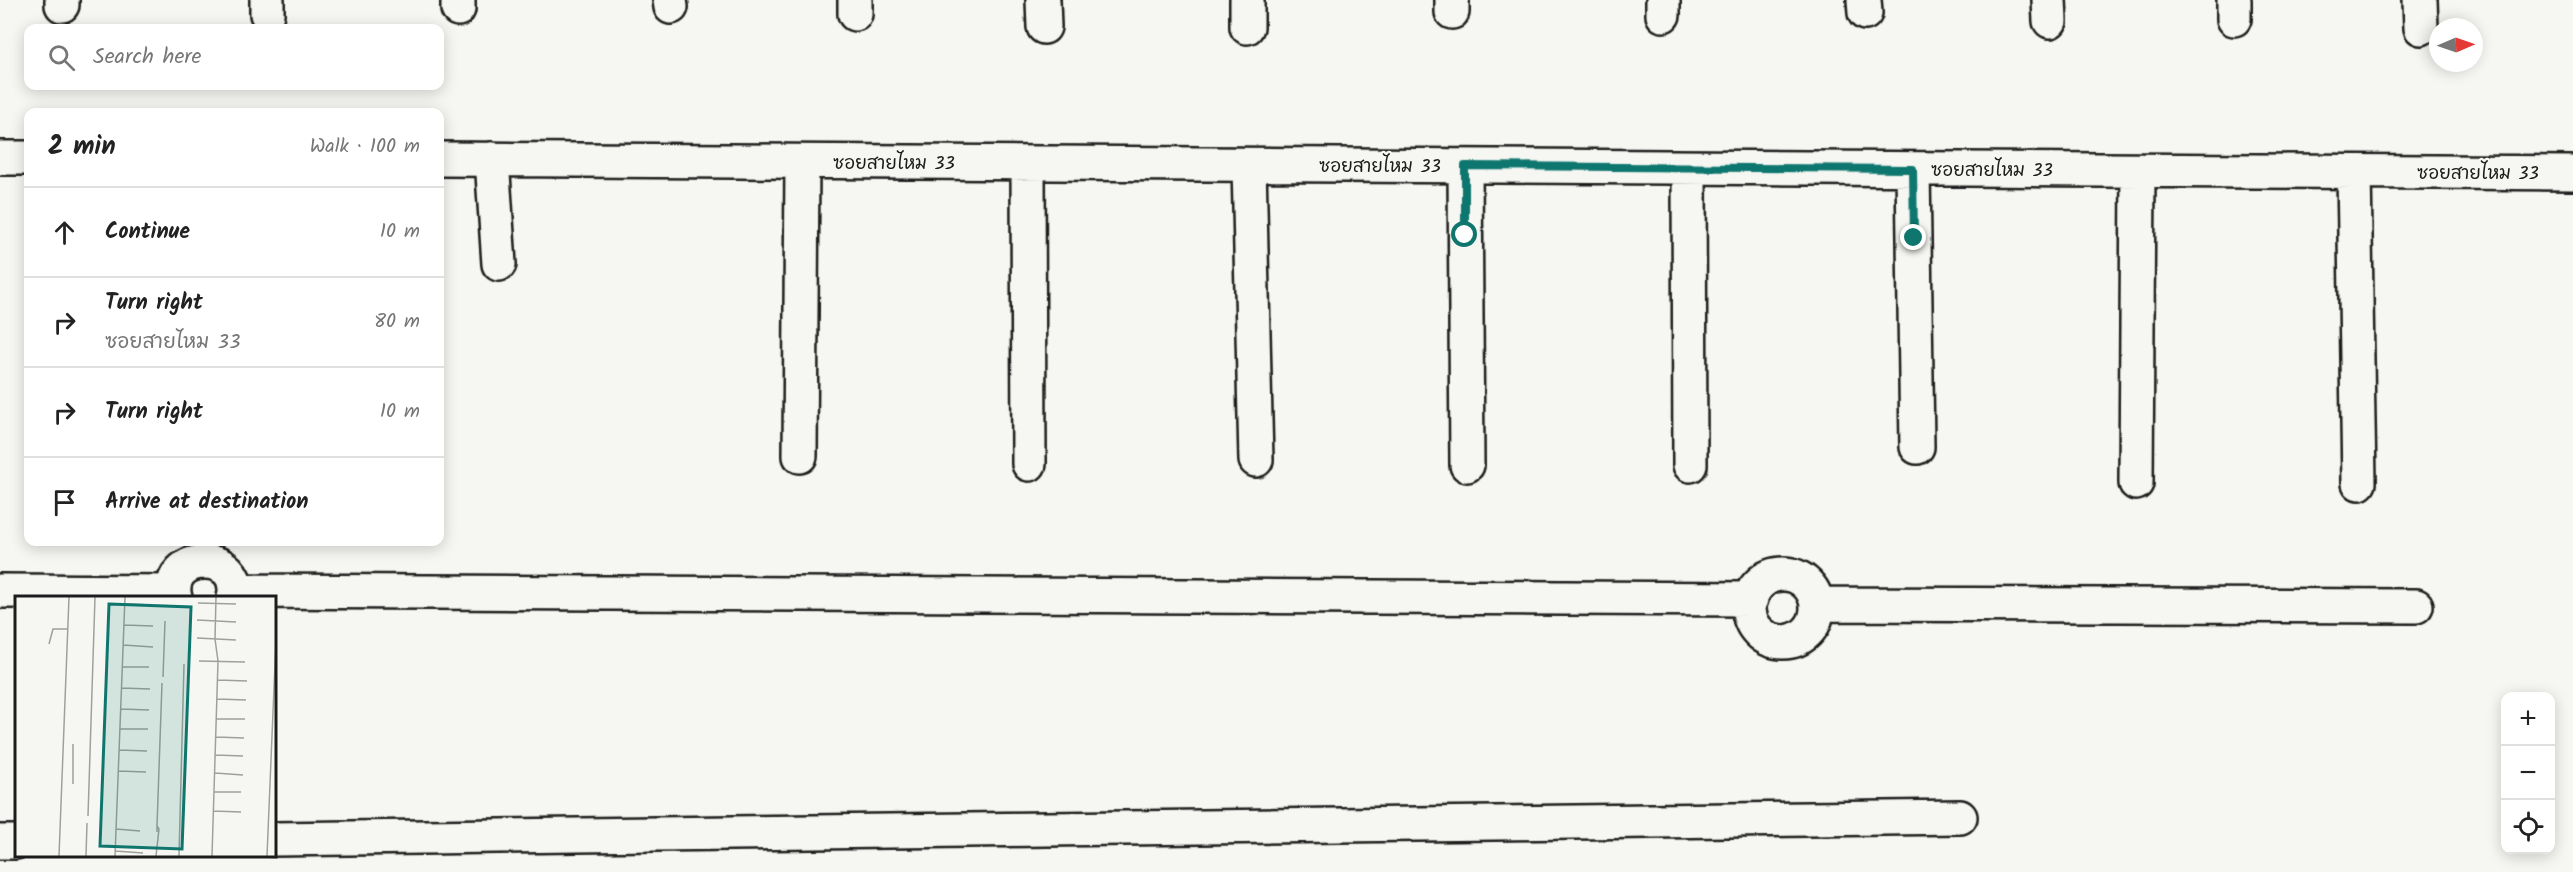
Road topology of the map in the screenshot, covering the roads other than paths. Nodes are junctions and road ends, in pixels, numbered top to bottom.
1 (0, 158) edge
2 (24, 158) edge
3 (444, 159) edge
4 (492, 159) junction
5 (802, 162) junction
6 (1028, 163) junction
7 (1249, 165) junction
8 (1465, 166) junction
9 (1689, 168) junction
10 (1913, 169) junction
11 (2138, 171) junction
12 (2354, 172) junction
13 (2573, 173) edge
14 (499, 264) dead end
15 (1917, 447) dead end
16 (800, 456) dead end
17 (1256, 460) dead end
18 (1029, 464) dead end
19 (1467, 465) dead end
20 (1690, 465) dead end
21 (2136, 483) dead end
22 (2359, 483) dead end
23 (0, 591) edge
24 (235, 594) edge
25 (174, 595) edge
26 (1751, 599) junction
27 (1817, 604) junction
28 (2416, 606) dead end
29 (1960, 817) dead end
30 (276, 839) edge

1 - 2 street
3 - 4 street, ซอยสายไหม 33
4 - 5 street, ซอยสายไหม 33
4 - 14 street
5 - 6 street, ซอยสายไหม 33
5 - 16 street
6 - 7 street, ซอยสายไหม 33
6 - 18 street
7 - 8 street, ซอยสายไหม 33
7 - 17 street
8 - 9 street, ซอยสายไหม 33
8 - 19 street
9 - 10 street, ซอยสายไหม 33
9 - 20 street
10 - 11 street, ซอยสายไหม 33
10 - 15 street
11 - 12 street, ซอยสายไหม 33
11 - 21 street
12 - 13 street, ซอยสายไหม 33
12 - 22 street
23 - 25 street
24 - 25 street
24 - 26 street
26 - 27 street
26 - 27 street
27 - 28 street
29 - 30 street

